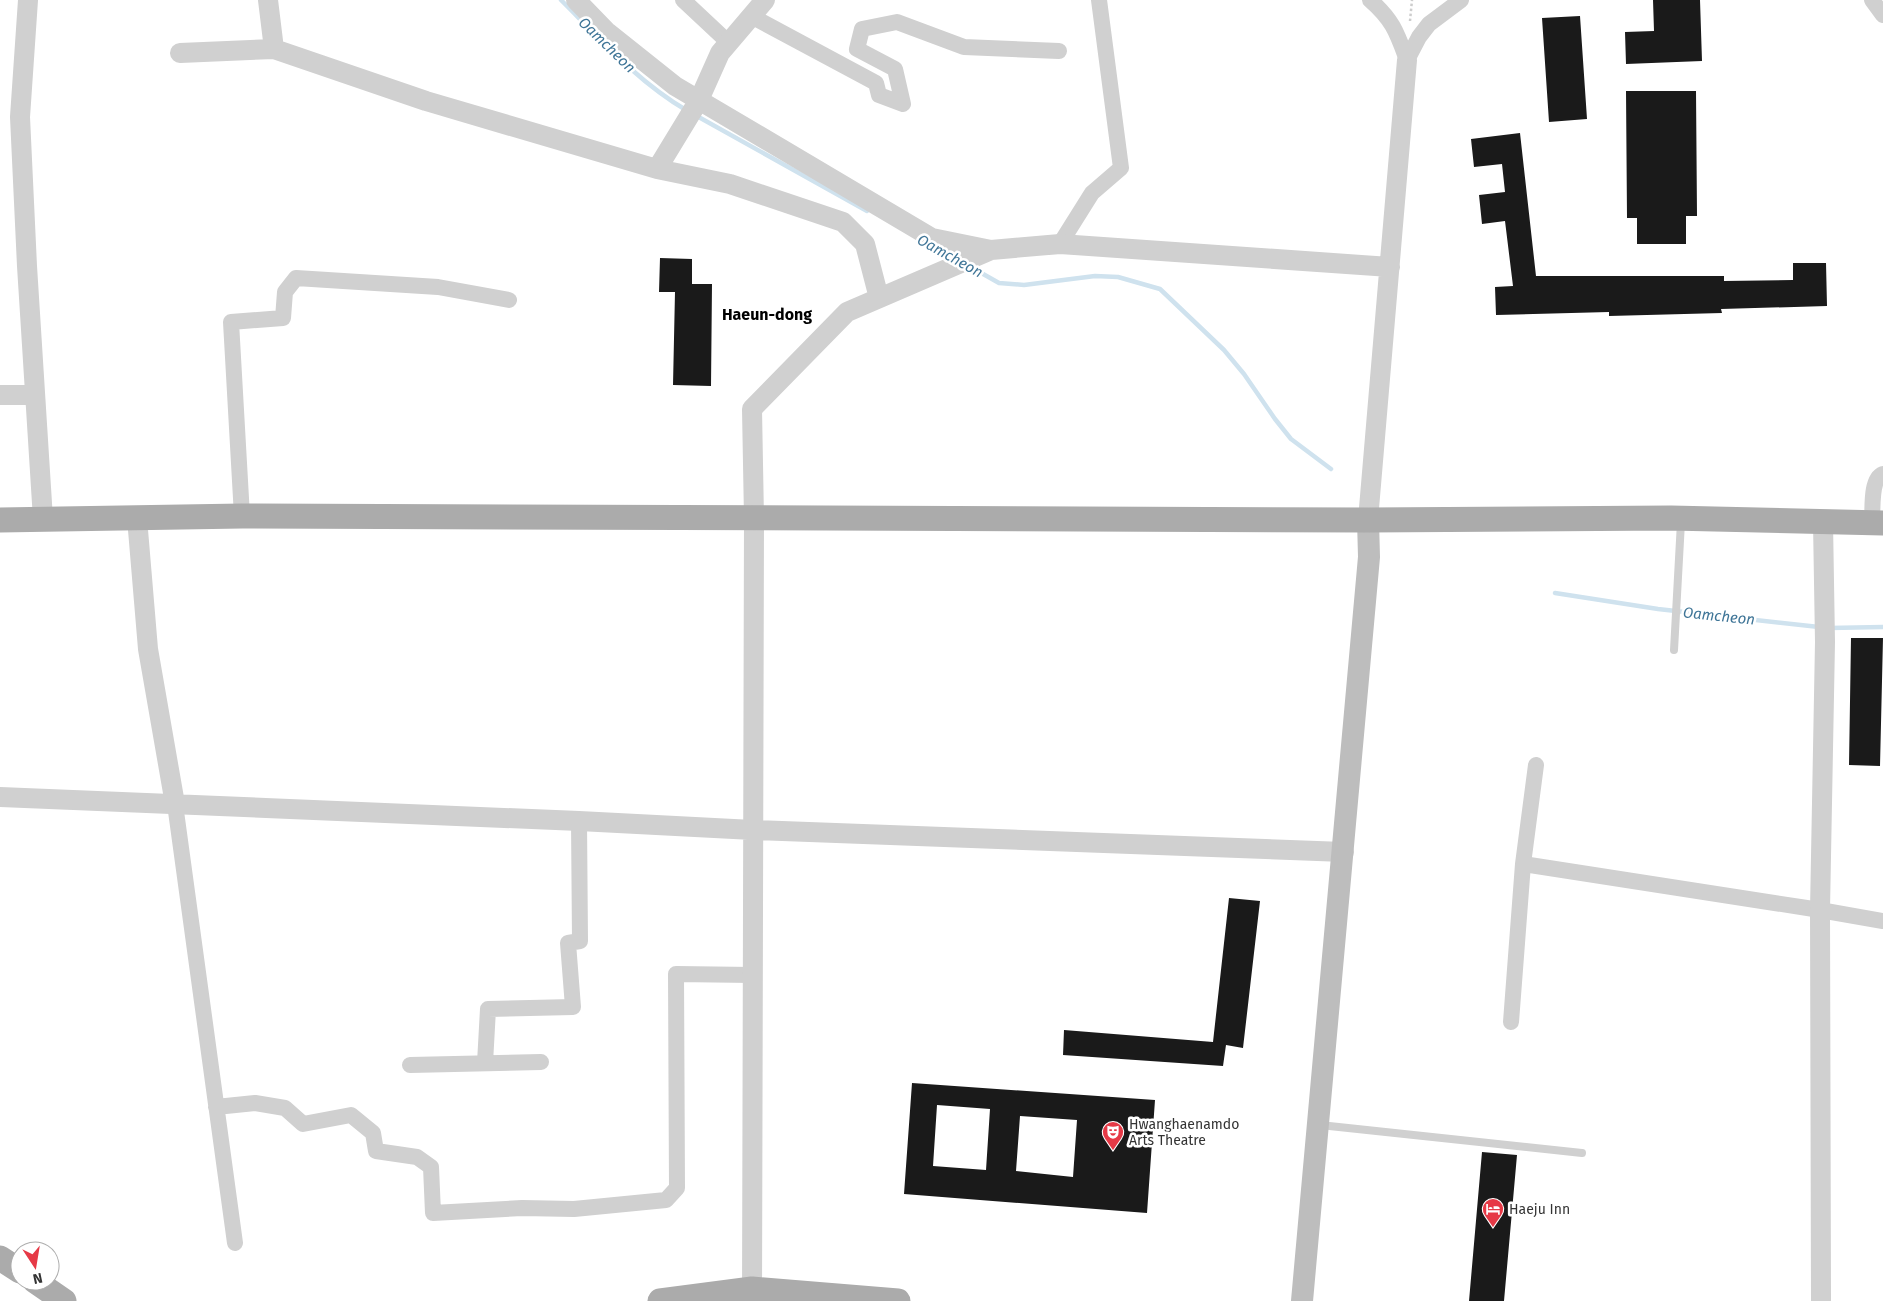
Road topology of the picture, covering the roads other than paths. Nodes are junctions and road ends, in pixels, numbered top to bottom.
1 (28, 0) edge
2 (268, 0) edge
3 (576, 0) edge
4 (683, 0) edge
5 (765, 0) edge
6 (1099, 0) edge
7 (1370, 0) edge
8 (1461, 0) edge
9 (1872, 0) edge
10 (1883, 14) edge
11 (751, 16) junction
12 (729, 42) junction
13 (274, 49) junction
14 (1059, 52) dead end
15 (180, 53) dead end
16 (1407, 60) junction
17 (697, 102) junction
18 (657, 169) junction
19 (1060, 244) junction
20 (983, 254) junction
21 (1390, 267) junction
22 (879, 298) junction
23 (509, 300) dead end
24 (0, 395) edge
25 (35, 395) junction
26 (1883, 474) edge
27 (242, 516) junction
28 (137, 518) junction
29 (754, 518) junction
30 (1681, 518) junction
31 (43, 519) junction
32 (0, 520) edge
33 (1368, 520) junction
34 (1823, 522) junction
35 (1878, 523) edge
36 (1674, 650) dead end
37 (1536, 764) dead end
38 (0, 797) edge
39 (175, 804) junction
40 (579, 821) junction
41 (753, 830) junction
42 (1344, 852) junction
43 (1523, 864) junction
44 (1820, 910) junction
45 (1883, 921) edge
46 (753, 975) junction
47 (1511, 1022) dead end
48 (541, 1062) dead end
49 (485, 1063) junction
50 (410, 1065) dead end
51 (216, 1108) junction
52 (1318, 1124) junction
53 (1582, 1152) dead end
54 (235, 1242) dead end
55 (50, 1291) edge
56 (752, 1295) edge
57 (64, 1301) edge
58 (660, 1301) edge
59 (898, 1301) edge
60 (1302, 1301) edge
61 (1821, 1301) edge

1 - 25 street
2 - 13 street
3 - 17 street
4 - 12 street
5 - 11 street
6 - 19 street
7 - 16 street
8 - 16 street
9 - 10 street
11 - 12 street
11 - 14 street
12 - 17 street
13 - 15 street
13 - 18 street
16 - 21 street
17 - 18 street
17 - 20 street
18 - 22 street
19 - 20 street
19 - 21 street
20 - 22 street
21 - 33 street
22 - 29 street
23 - 27 street
24 - 25 street
25 - 31 street
26 - 35 street
27 - 28 main road
27 - 29 main road
28 - 31 main road
28 - 39 street
29 - 33 main road
29 - 41 street
30 - 33 main road
30 - 34 main road
30 - 36 lane
31 - 32 main road
33 - 42 main road
34 - 35 main road
34 - 44 street
37 - 43 street
38 - 39 street
39 - 40 street
39 - 51 street
40 - 41 street
40 - 49 street
41 - 42 street
41 - 46 street
42 - 52 main road
43 - 44 street
43 - 47 street
44 - 45 street
44 - 61 street
46 - 51 street
46 - 56 street
48 - 49 street
49 - 50 street
51 - 54 street
52 - 53 lane
52 - 60 main road
55 - 57 main road
56 - 58 main road
56 - 59 main road

